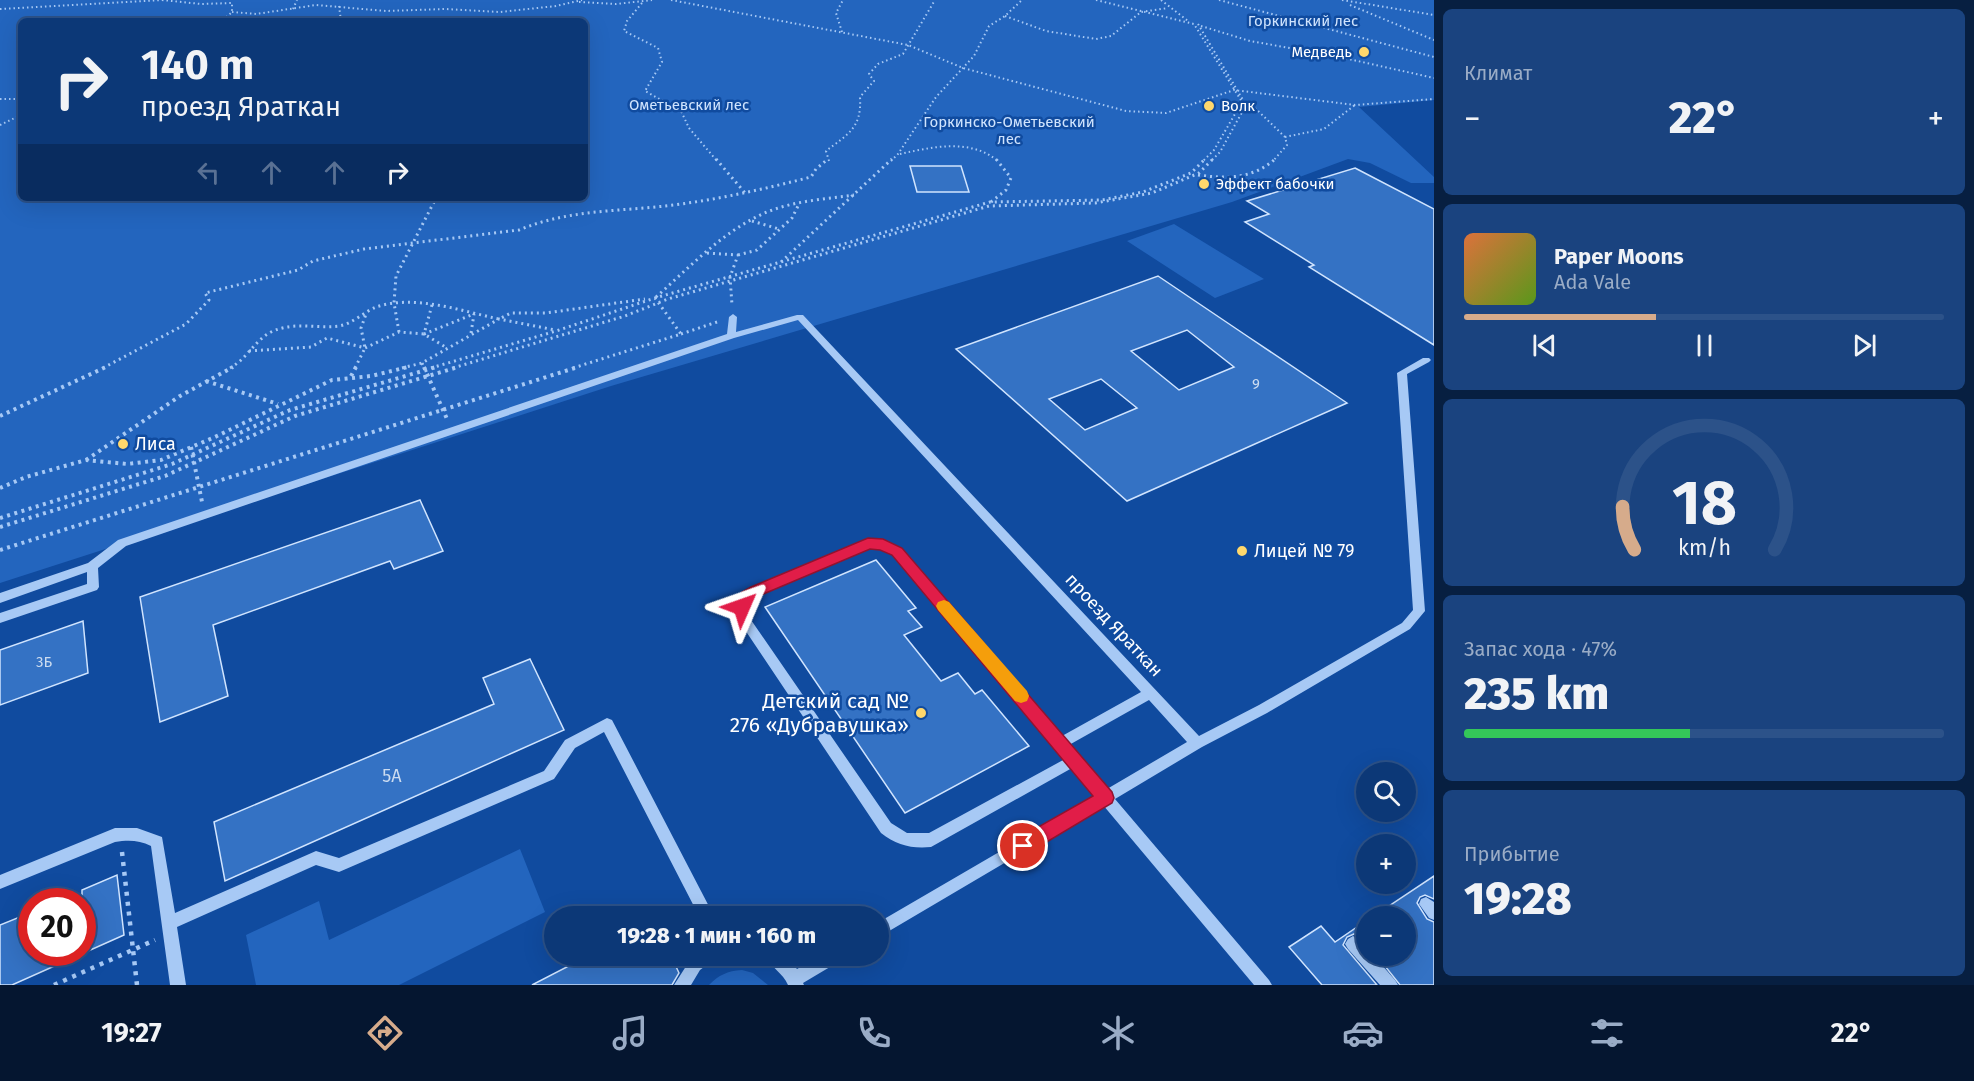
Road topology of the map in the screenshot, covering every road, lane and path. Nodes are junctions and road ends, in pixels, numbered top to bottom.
1 (162, 0) edge
2 (297, 0) edge
3 (582, 0) edge
4 (652, 0) edge
5 (671, 0) edge
6 (843, 0) edge
7 (935, 0) edge
8 (1022, 0) edge
9 (1096, 0) edge
10 (1162, 0) edge
11 (1220, 0) edge
12 (1342, 0) edge
13 (576, 2) junction
14 (642, 3) junction
15 (1350, 5) dead end
16 (339, 6) junction
17 (1169, 8) junction
18 (0, 9) edge
19 (293, 10) junction
20 (232, 12) junction
21 (1141, 12) junction
22 (1005, 15) junction
23 (1434, 15) edge
24 (225, 18) edge
25 (341, 18) edge
26 (1197, 24) junction
27 (842, 32) junction
28 (1434, 40) edge
29 (908, 45) junction
30 (1434, 57) edge
31 (963, 68) junction
32 (1434, 77) edge
33 (1237, 91) junction
34 (0, 99) edge
35 (18, 99) edge
36 (1434, 99) edge
37 (1244, 103) junction
38 (1355, 105) junction
39 (18, 116) edge
40 (0, 125) edge
41 (1285, 138) junction
42 (898, 154) junction
43 (1194, 174) junction
44 (746, 194) junction
45 (854, 195) junction
46 (434, 201) edge
47 (990, 202) junction
48 (800, 203) junction
49 (751, 221) junction
50 (779, 229) junction
51 (414, 242) junction
52 (707, 253) junction
53 (738, 255) junction
54 (781, 262) junction
55 (730, 277) junction
56 (654, 298) junction
57 (394, 303) junction
58 (658, 303) junction
59 (432, 305) junction
60 (366, 312) junction
61 (475, 314) junction
62 (733, 316) dead end
63 (499, 319) junction
64 (556, 331) junction
65 (399, 332) junction
66 (424, 334) junction
67 (471, 334) junction
68 (731, 336) junction
69 (365, 348) junction
70 (447, 348) junction
71 (248, 351) junction
72 (1426, 360) dead end
73 (422, 363) junction
74 (425, 370) junction
75 (428, 376) junction
76 (350, 377) junction
77 (206, 381) junction
78 (279, 405) junction
79 (443, 410) junction
80 (0, 416) edge
81 (452, 431) junction
82 (191, 447) junction
83 (192, 455) junction
84 (86, 460) junction
85 (194, 463) junction
86 (0, 488) edge
87 (200, 488) junction
88 (204, 515) junction
89 (0, 518) edge
90 (0, 527) edge
91 (0, 550) edge
92 (92, 566) junction
93 (0, 598) edge
94 (0, 618) edge
95 (1151, 693) junction
96 (1061, 743) junction
97 (1197, 743) junction
98 (1076, 760) junction
99 (1106, 798) junction
100 (120, 834) junction
101 (0, 882) edge
102 (702, 906) edge
103 (889, 924) edge
104 (170, 928) junction
105 (1353, 944) dead end
106 (133, 949) junction
107 (694, 966) edge
108 (785, 966) edge
109 (820, 966) edge
110 (796, 982) edge
111 (54, 985) edge
112 (137, 985) edge
113 (178, 985) edge
114 (682, 985) edge
115 (1264, 985) edge
116 (1390, 985) edge

1 - 18 path
1 - 20 path
2 - 19 path
3 - 13 path
4 - 14 path
5 - 27 path
6 - 27 path
7 - 29 path
8 - 22 path
9 - 21 path
10 - 17 path
10 - 26 path
11 - 30 path
12 - 23 path
13 - 14 path
13 - 16 path
14 - 44 path
15 - 28 path
16 - 19 path
16 - 25 path
17 - 21 path
17 - 26 path
19 - 20 path
20 - 24 path
21 - 22 path
21 - 26 path
22 - 31 path
26 - 32 path
26 - 33 path
27 - 29 path
29 - 31 path
29 - 44 path
31 - 33 path
31 - 42 path
33 - 37 path
33 - 38 path
34 - 35 path
36 - 38 path
37 - 41 path
37 - 43 path
38 - 41 path
39 - 40 path
41 - 43 path
42 - 45 path
42 - 47 path
43 - 47 path
43 - 58 path
44 - 51 path
45 - 48 path
45 - 54 path
46 - 51 path
47 - 54 path
48 - 49 path
48 - 50 path
49 - 50 path
49 - 52 path
50 - 53 path
51 - 57 path
51 - 80 path
52 - 53 path
52 - 56 path
53 - 55 path
54 - 55 path
55 - 56 path
56 - 58 path
56 - 63 path
56 - 64 path
57 - 59 path
57 - 60 path
57 - 65 path
58 - 75 path
58 - 79 path
59 - 61 path
59 - 66 path
60 - 69 path
60 - 71 path
61 - 63 path
61 - 66 path
61 - 67 path
62 - 68 street
63 - 64 path
63 - 67 path
64 - 74 path
65 - 66 path
65 - 69 path
66 - 70 path
67 - 70 path
68 - 81 street
68 - 95 street, проезд Яраткан
69 - 71 path
69 - 76 path
70 - 73 path
71 - 77 path
72 - 97 street
73 - 74 path
73 - 76 path
74 - 75 path
74 - 83 path
75 - 79 path
75 - 85 path
76 - 78 path
77 - 78 path
77 - 84 path
78 - 82 path
79 - 81 path
79 - 87 path
81 - 88 street
82 - 83 path
82 - 84 path
83 - 85 path
83 - 89 path
84 - 86 path
85 - 87 path
85 - 90 path
87 - 88 path
87 - 91 path
88 - 92 street
92 - 93 street
92 - 94 street
95 - 96 street
95 - 97 street, проезд Яраткан
96 - 98 street
96 - 98 street
97 - 99 street
98 - 99 street
99 - 103 street
99 - 115 street
100 - 101 street
100 - 104 street
100 - 106 path
102 - 104 street
104 - 106 path
104 - 113 street
105 - 116 street
106 - 111 path
106 - 112 path
107 - 114 street
108 - 110 street
109 - 110 street

